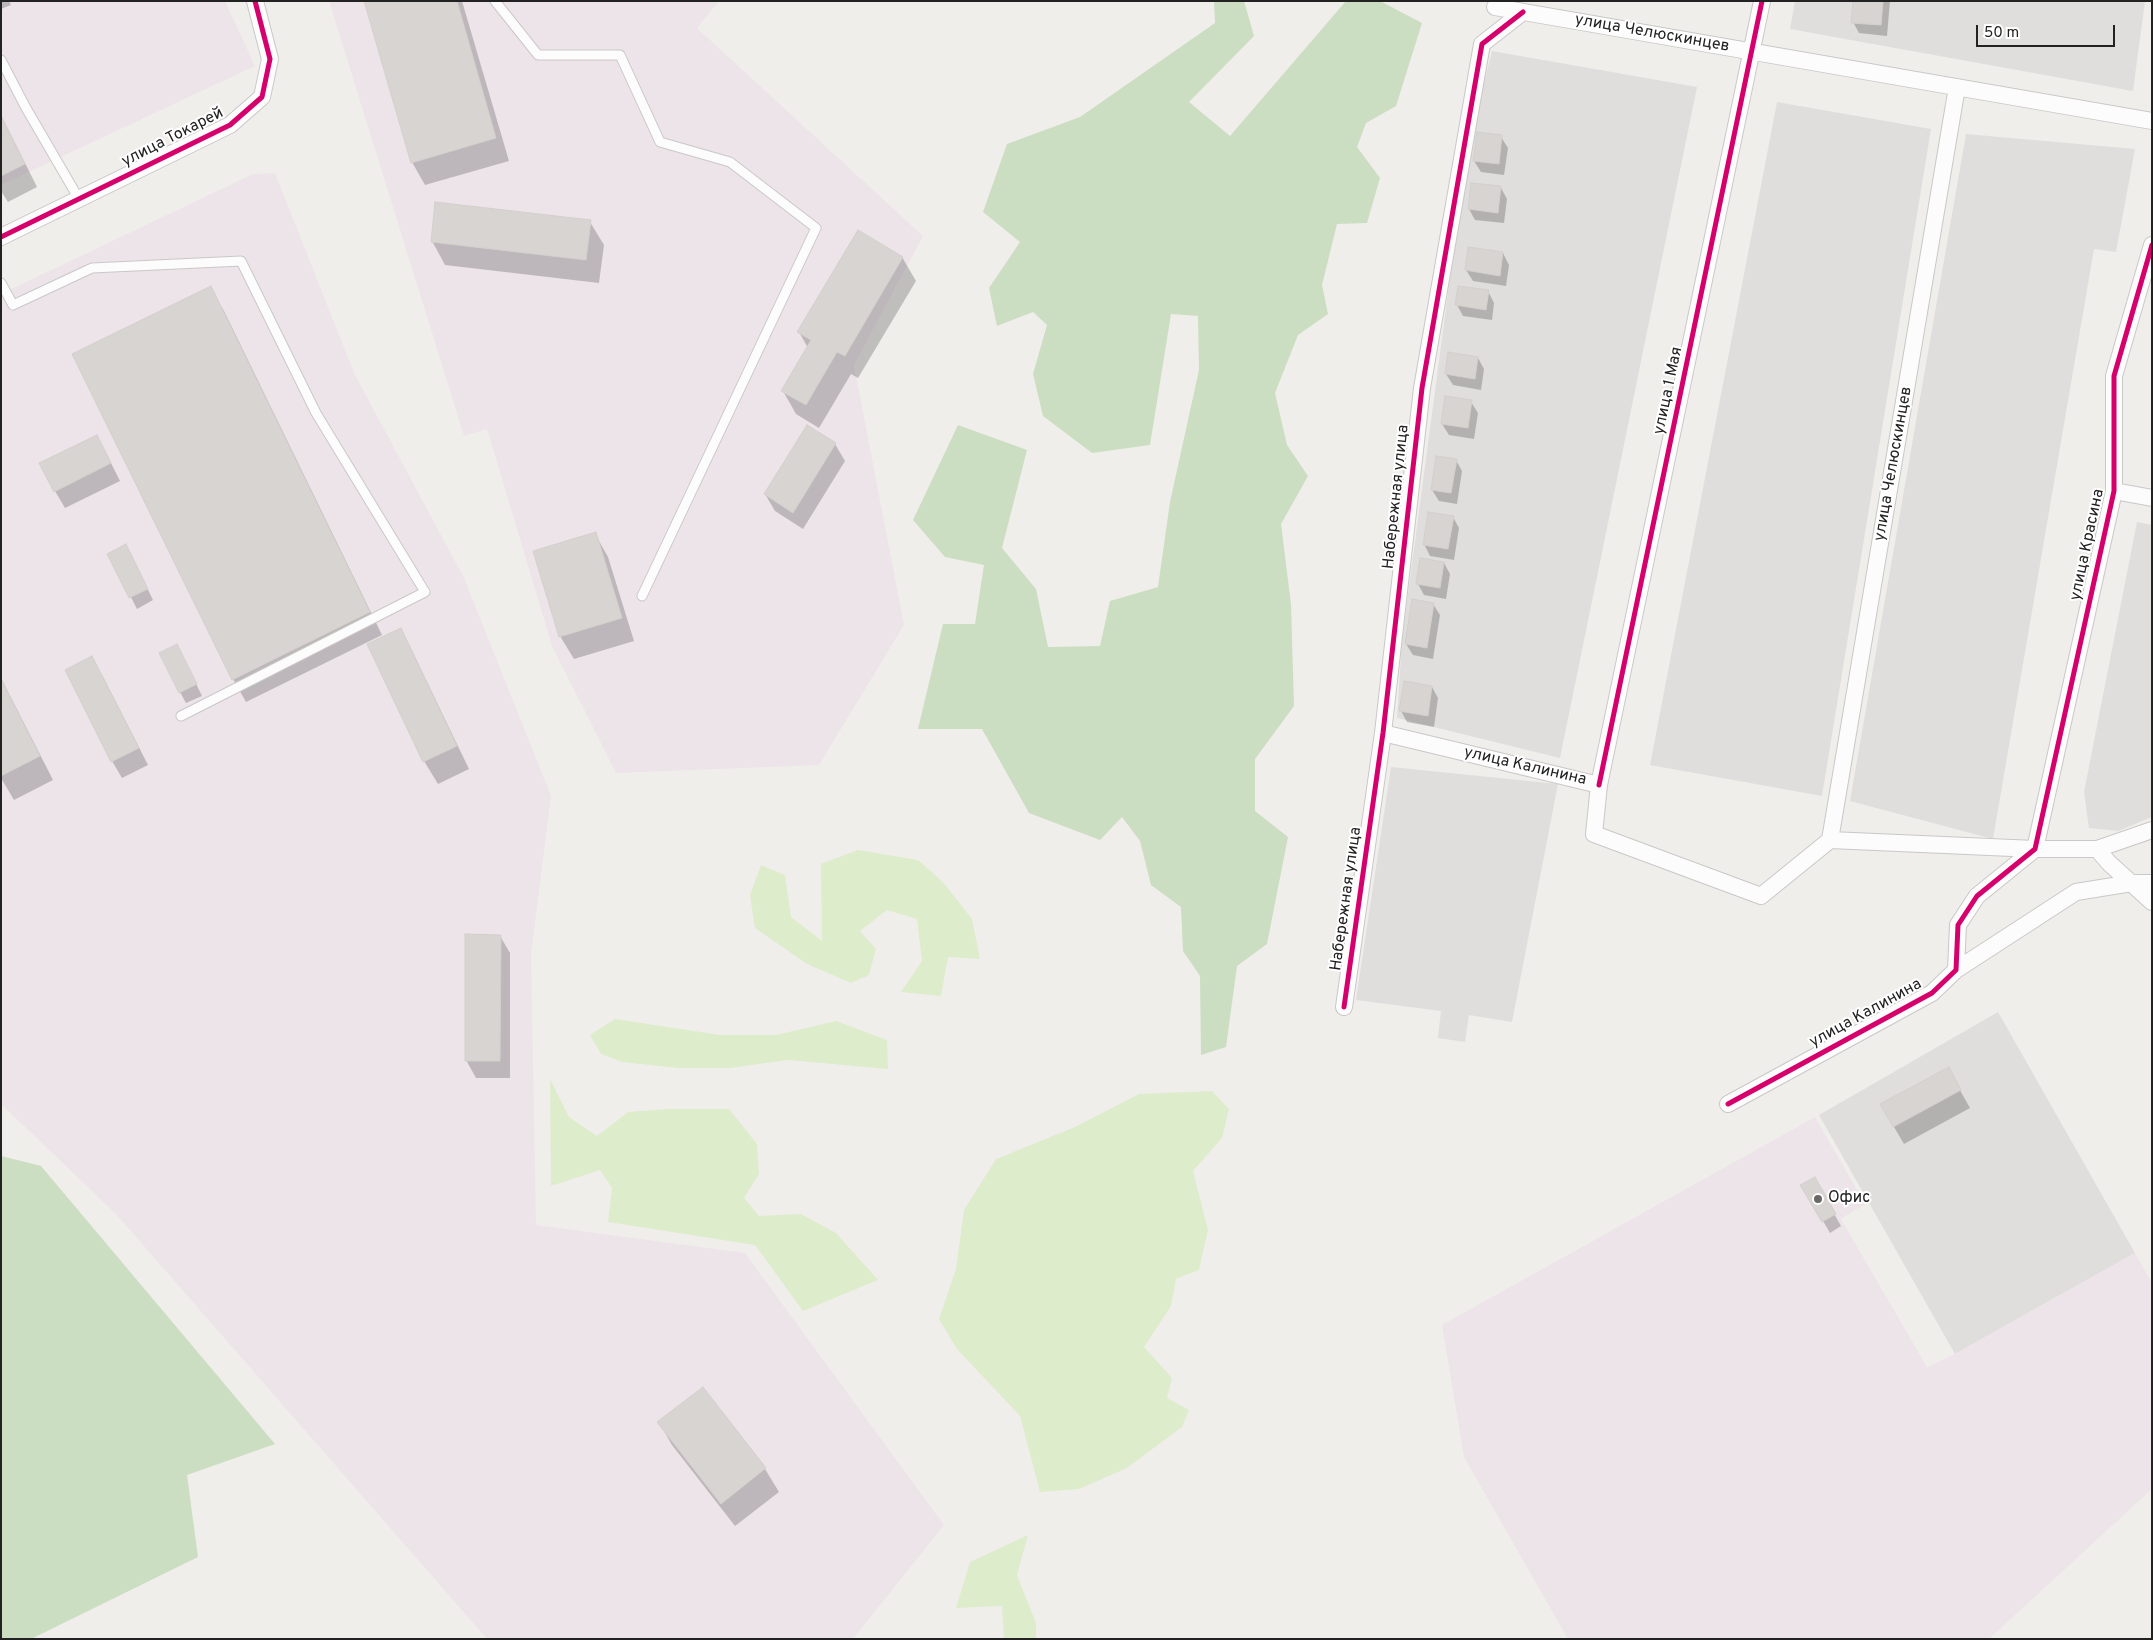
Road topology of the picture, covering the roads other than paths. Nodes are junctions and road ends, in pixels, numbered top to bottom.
1 (255, 1) edge
2 (495, 1) edge
3 (1762, 1) edge
4 (1495, 7) dead end
5 (1523, 12) junction
6 (1752, 52) junction
7 (1, 60) edge
8 (1957, 88) junction
9 (2152, 122) edge
10 (79, 199) junction
11 (1, 237) edge
12 (2152, 245) edge
13 (1, 283) edge
14 (2114, 491) junction
15 (2152, 498) edge
16 (642, 596) dead end
17 (181, 716) dead end
18 (1383, 733) junction
19 (1599, 785) junction
20 (2152, 830) edge
21 (1830, 840) junction
22 (2034, 849) junction
23 (2097, 849) junction
24 (2132, 883) junction
25 (2152, 884) edge
26 (2152, 902) edge
27 (1956, 970) junction
28 (1344, 1007) dead end
29 (1728, 1104) dead end

1 - 10 street, улица Токарей
2 - 16 lane
3 - 6 street, улица 1 Мая
4 - 5 street, улица Челюскинцев
5 - 6 street, улица Челюскинцев
5 - 18 street, Набережная улица
6 - 8 street, улица Челюскинцев
6 - 19 street, улица 1 Мая
7 - 10 lane
8 - 9 street, улица Челюскинцев
8 - 21 street, улица Челюскинцев
10 - 11 street, улица Токарей
12 - 14 street, улица Красина
13 - 17 lane
14 - 15 street
14 - 22 street, улица Красина
18 - 19 street, улица Калинина
18 - 28 street, Набережная улица
19 - 21 street, улица Калинина
20 - 23 street
21 - 22 street
22 - 23 street
22 - 27 street
23 - 24 street
24 - 25 street, улица Калинина
24 - 26 street
24 - 27 street, улица Калинина
27 - 29 street, улица Калинина

